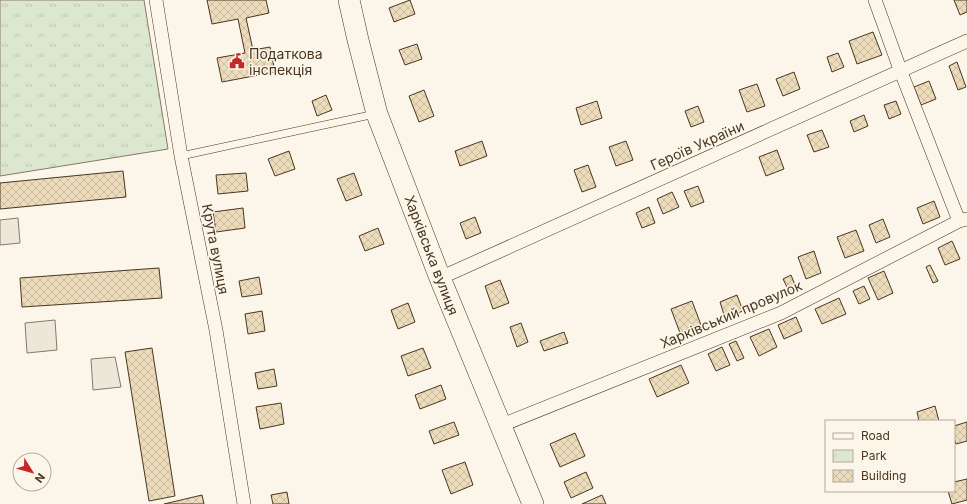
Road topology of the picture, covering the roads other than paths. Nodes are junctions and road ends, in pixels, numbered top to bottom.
1 (156, 0) edge
2 (349, 0) edge
3 (874, 0) edge
4 (967, 41) edge
5 (901, 72) junction
6 (377, 114) junction
7 (181, 156) junction
8 (963, 220) edge
9 (440, 278) junction
10 (502, 425) junction
11 (244, 504) edge
12 (534, 504) edge

1 - 7 street, Крута вулиця
2 - 6 main road, Харківська вулиця
3 - 5 street
4 - 5 street, Героїв України
5 - 8 street
5 - 9 street, Героїв України
6 - 7 lane
6 - 9 main road, Харківська вулиця
7 - 11 street, Крута вулиця
8 - 10 street, Харківський провулок
9 - 10 main road, Харківська вулиця
10 - 12 main road, Харківська вулиця

